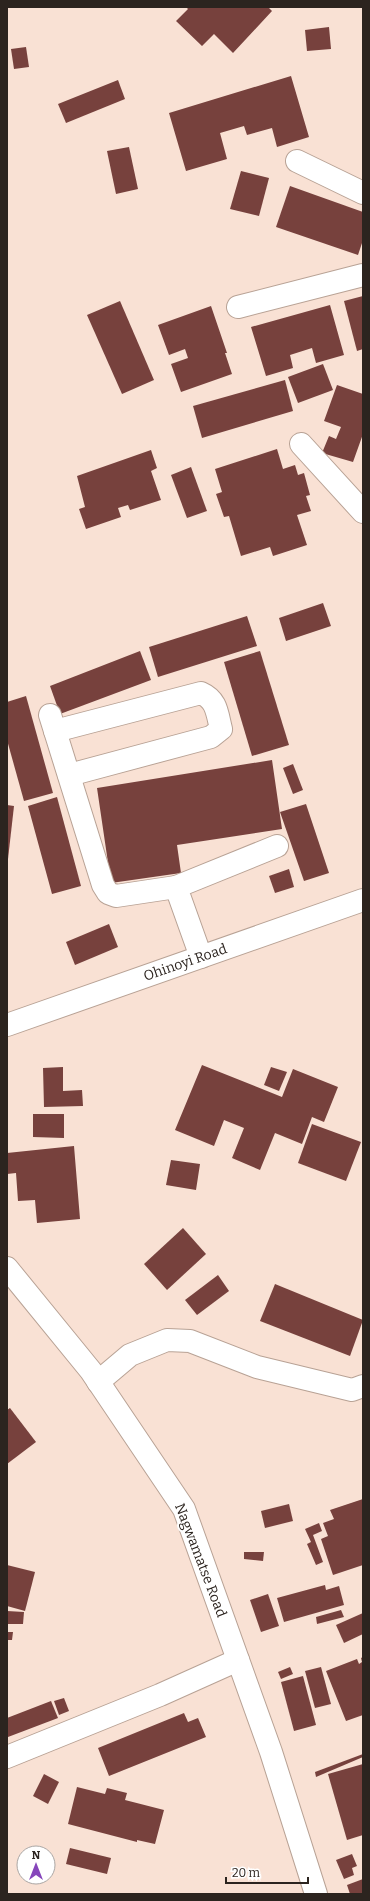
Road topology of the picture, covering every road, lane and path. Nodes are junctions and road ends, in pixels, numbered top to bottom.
1 (297, 161) dead end
2 (363, 193) edge
3 (363, 275) edge
4 (238, 307) dead end
5 (301, 444) dead end
6 (363, 512) edge
7 (69, 775) junction
8 (277, 846) dead end
9 (176, 887) junction
10 (363, 900) edge
11 (201, 957) junction
12 (7, 1024) edge
13 (7, 1268) edge
14 (98, 1382) junction
15 (363, 1386) edge
16 (238, 1660) junction
17 (7, 1757) edge
18 (316, 1894) edge

1 - 2 street
3 - 4 street
5 - 6 street
7 - 7 street
7 - 9 street
8 - 9 street
9 - 11 street
10 - 11 street, Ohinoyi Road
11 - 12 street, Ohinoyi Road
13 - 14 street, Nagwamatse Road
14 - 15 street
14 - 16 street, Nagwamatse Road
16 - 17 street
16 - 18 street, Nagwamatse Road

